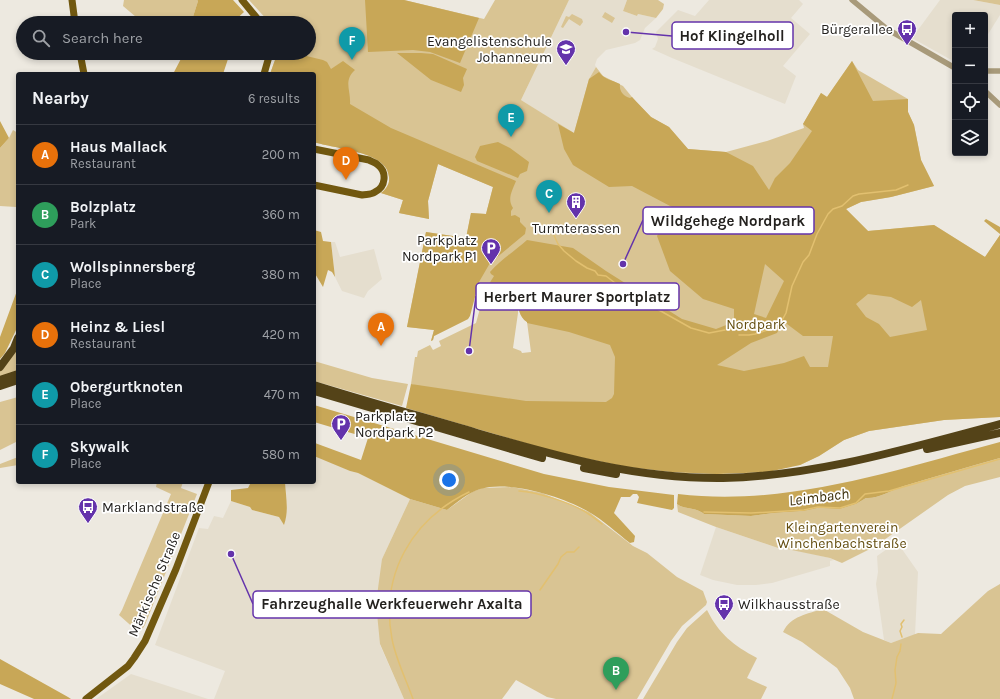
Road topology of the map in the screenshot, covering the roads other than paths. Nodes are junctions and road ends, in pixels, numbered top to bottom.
1 (72, 0) edge
2 (242, 0) edge
3 (852, 0) edge
4 (74, 16) edge
5 (255, 16) edge
6 (81, 60) edge
7 (268, 60) edge
8 (952, 66) edge
9 (988, 71) edge
10 (1000, 71) edge
11 (84, 72) edge
12 (265, 72) edge
13 (988, 94) edge
14 (1000, 105) edge
15 (316, 149) edge
16 (316, 185) edge
17 (16, 343) edge
18 (0, 367) edge
19 (16, 375) edge
20 (0, 380) edge
21 (16, 381) edge
22 (0, 386) edge
23 (316, 386) edge
24 (316, 392) edge
25 (1000, 424) edge
26 (1000, 433) edge
27 (672, 479) junction
28 (681, 479) junction
29 (208, 484) edge
30 (86, 699) edge

1 - 4 main road
2 - 5 main road
3 - 8 street
6 - 11 main road
7 - 12 main road
9 - 10 street
13 - 14 street
15 - 16 main road
17 - 18 highway
19 - 20 highway
21 - 22 highway
23 - 27 highway
24 - 27 highway
25 - 28 highway
26 - 28 highway
27 - 28 highway
29 - 30 main road, Märkische Straße

